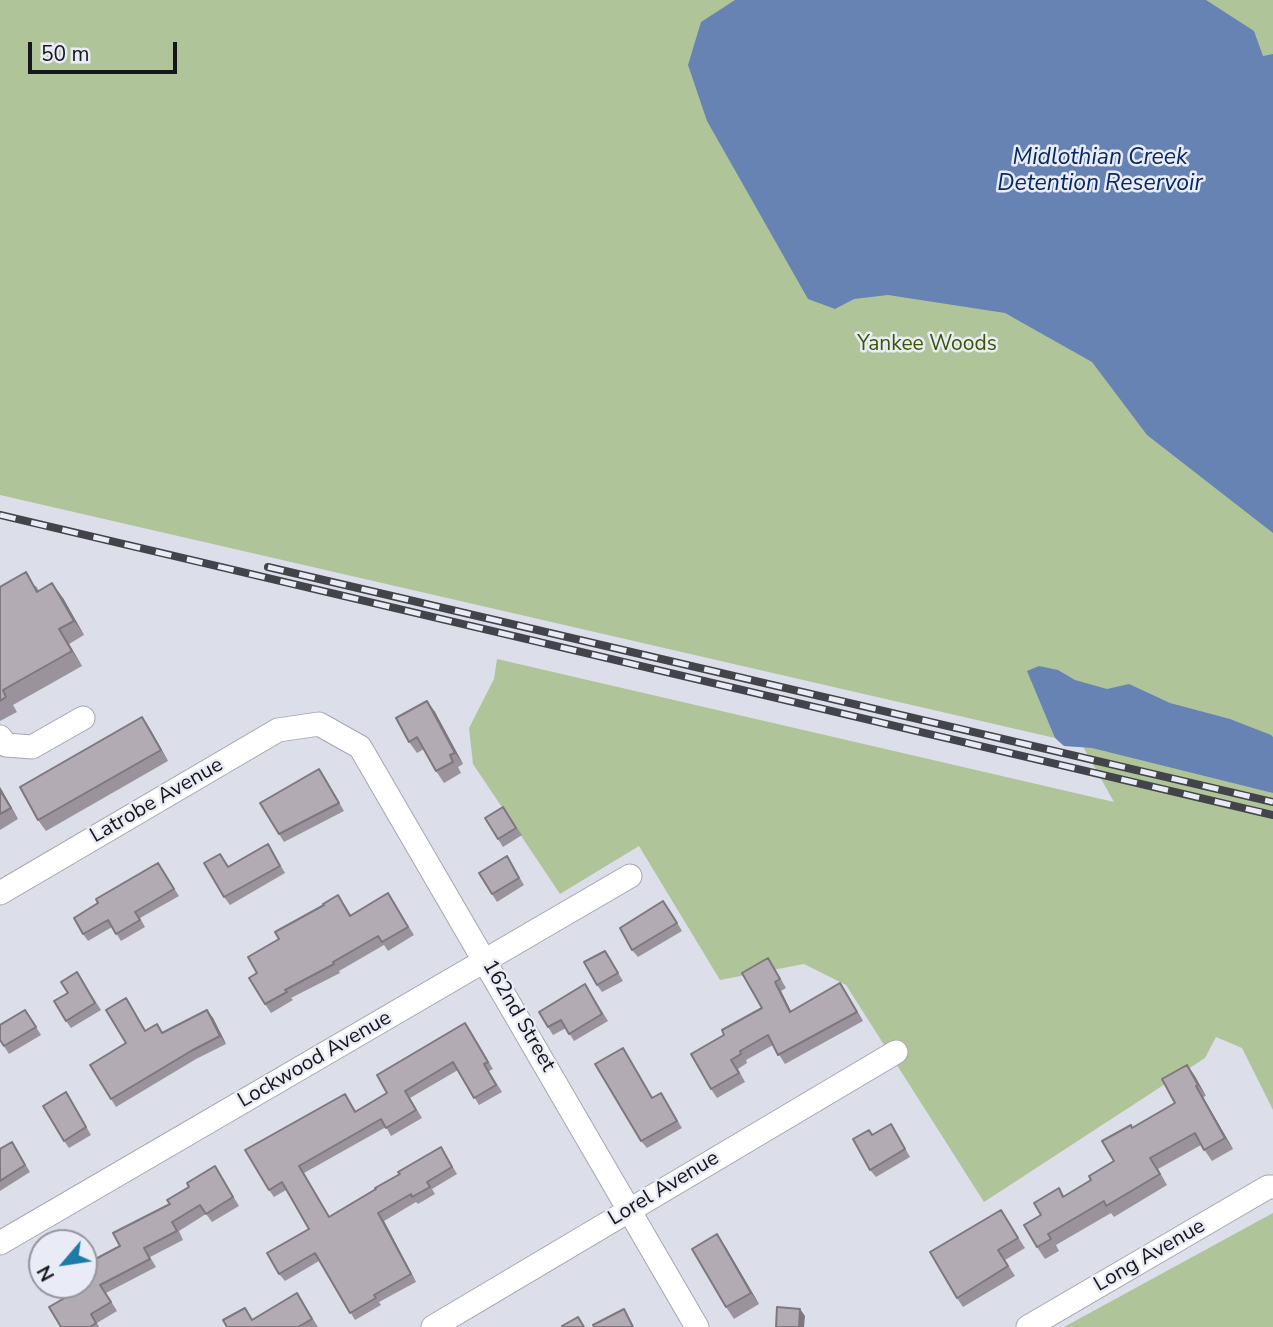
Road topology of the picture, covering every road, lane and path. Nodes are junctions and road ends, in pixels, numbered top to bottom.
1 (83, 719) dead end
2 (319, 724) joint
3 (0, 737) edge
4 (629, 876) dead end
5 (0, 893) edge
6 (486, 959) junction
7 (896, 1052) dead end
8 (1273, 1186) edge
9 (629, 1209) junction
10 (0, 1243) edge
11 (433, 1327) edge
12 (697, 1327) edge
13 (1028, 1327) edge

1 - 3 street
2 - 5 street, Latrobe Avenue
2 - 6 street, 162nd Street
4 - 6 street, Lockwood Avenue
6 - 9 street, 162nd Street
6 - 10 street, Lockwood Avenue
7 - 9 street, Lorel Avenue
8 - 13 street, Long Avenue
9 - 11 street, Lorel Avenue
9 - 12 street, 162nd Street

